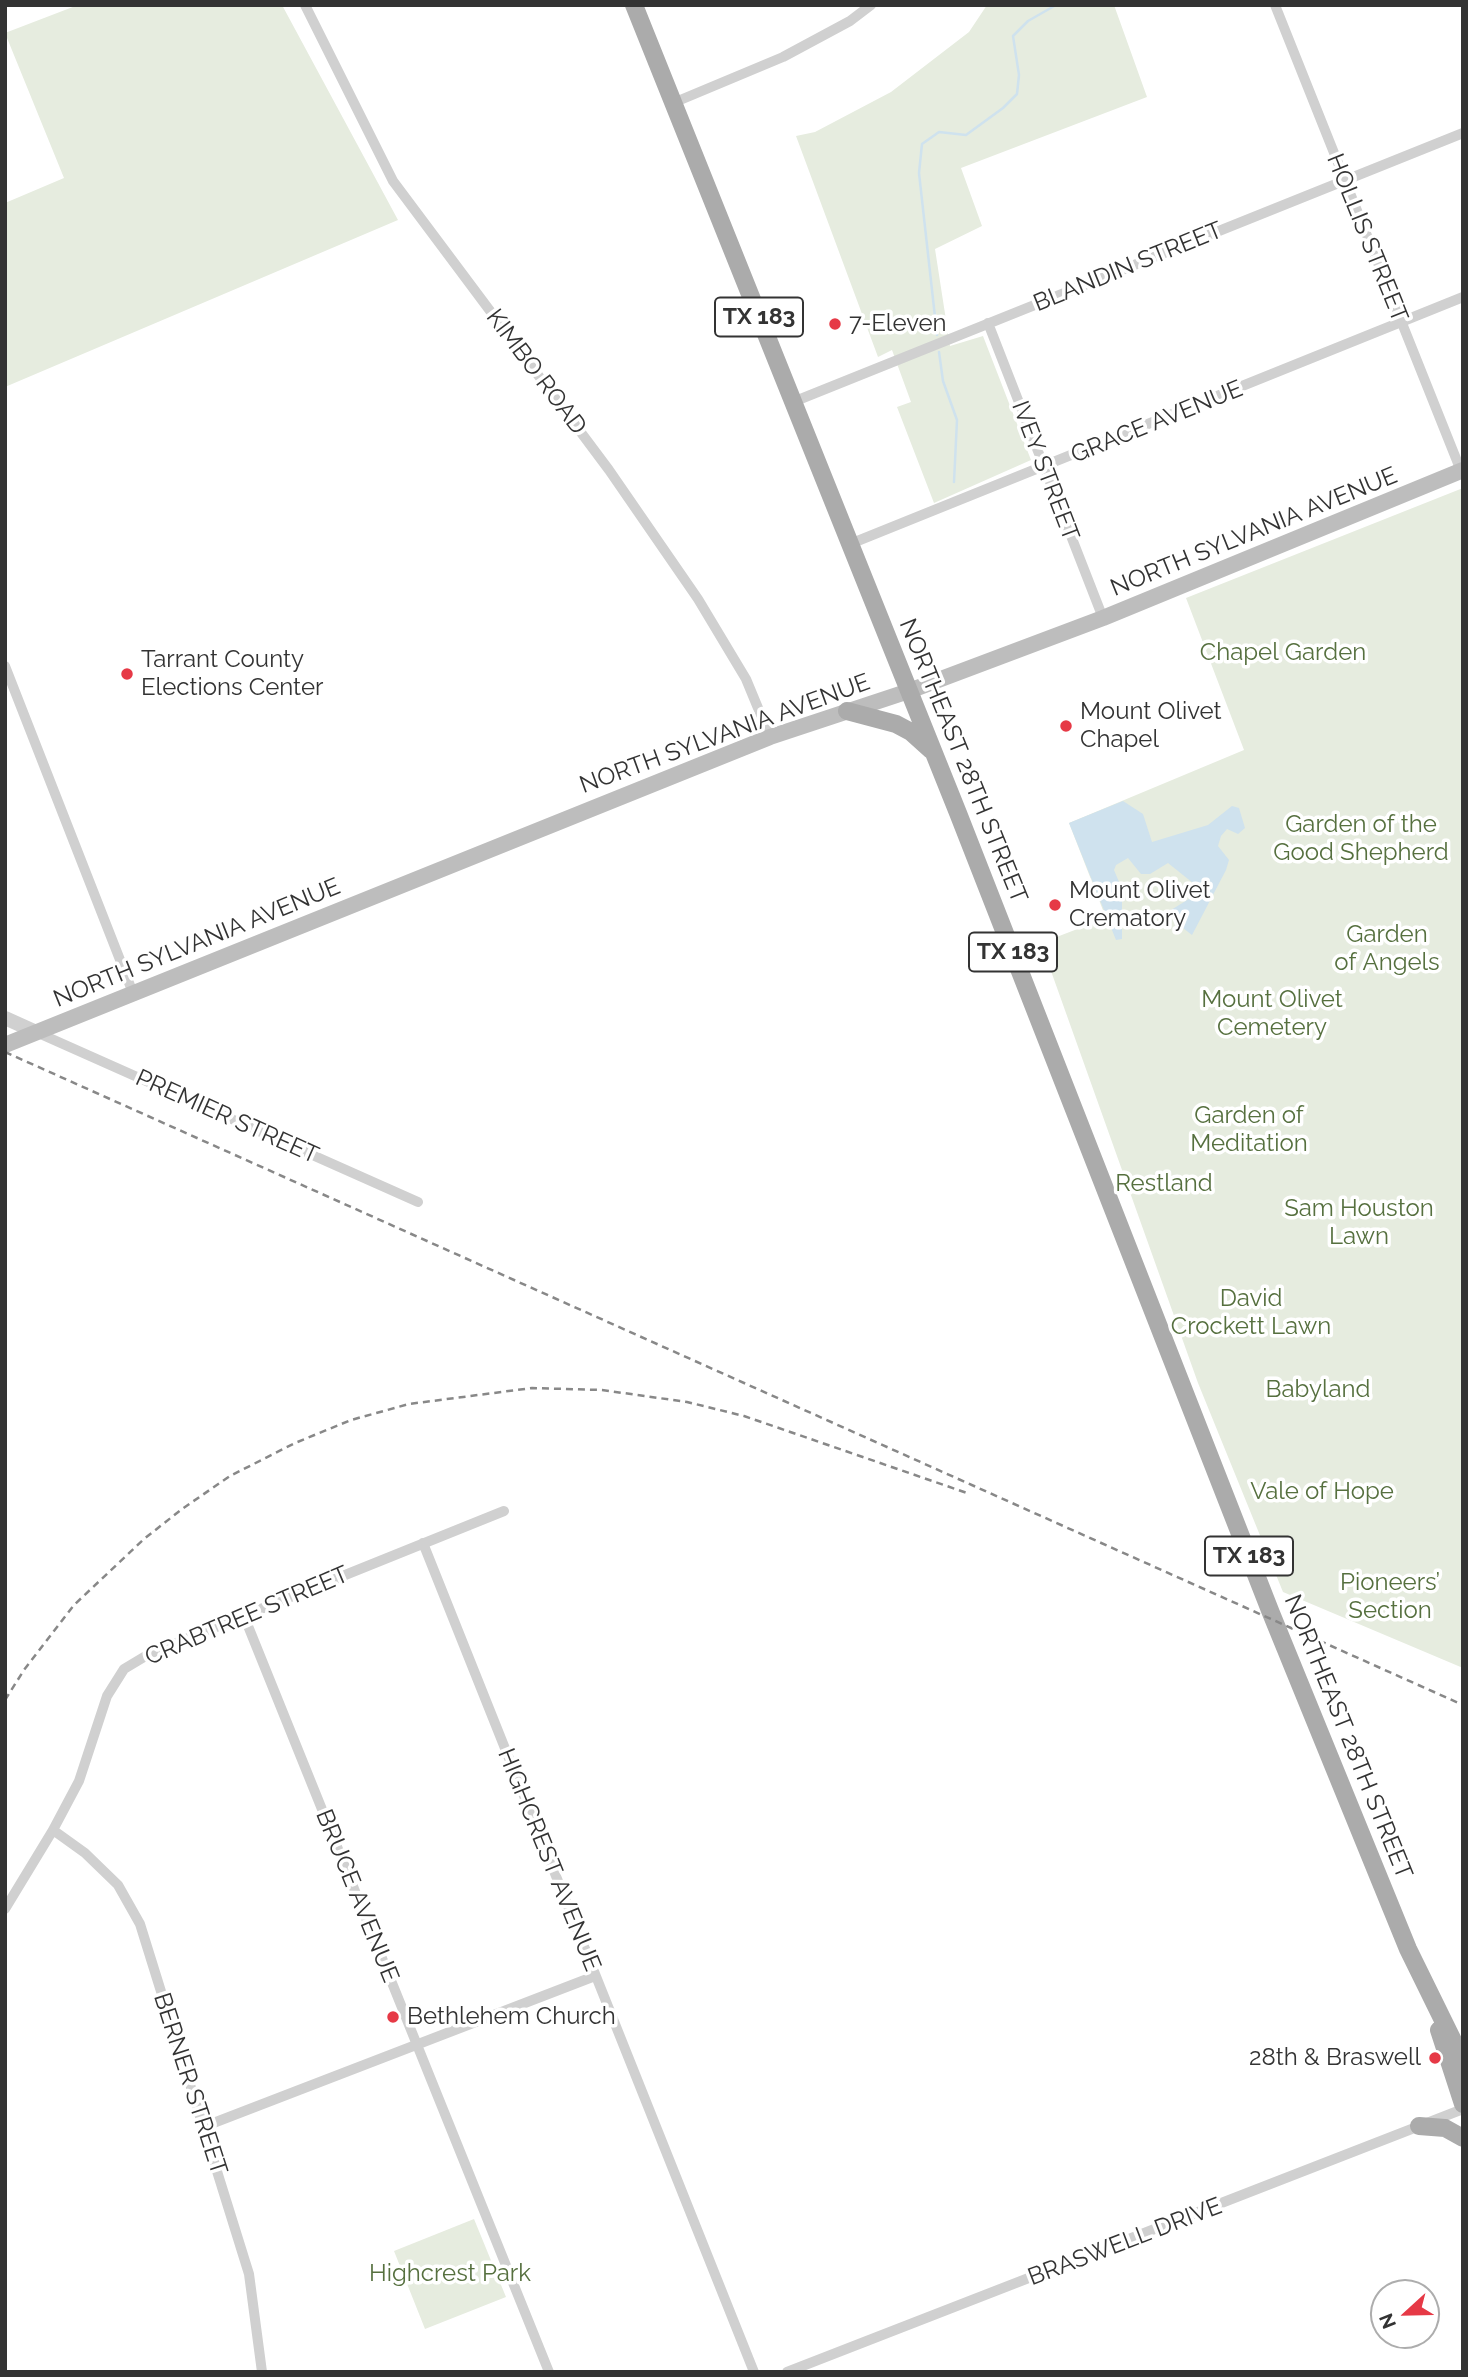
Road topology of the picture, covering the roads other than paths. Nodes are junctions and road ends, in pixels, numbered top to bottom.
1 (305, 5) edge
2 (634, 5) edge
3 (871, 5) edge
4 (1275, 5) edge
5 (673, 103) junction
6 (1463, 133) edge
7 (1344, 180) junction
8 (1463, 297) edge
9 (1400, 322) junction
10 (988, 323) junction
11 (793, 402) junction
12 (1044, 468) junction
13 (1462, 471) edge
14 (850, 544) junction
15 (1103, 618) junction
16 (5, 666) edge
17 (909, 691) junction
18 (847, 711) junction
19 (770, 737) junction
20 (934, 753) junction
21 (133, 993) junction
22 (5, 1018) edge
23 (36, 1032) junction
24 (5, 1045) edge
25 (418, 1202) dead end
26 (504, 1511) dead end
27 (424, 1543) junction
28 (244, 1616) junction
29 (53, 1830) junction
30 (5, 1909) edge
31 (595, 1976) junction
32 (1432, 2003) junction
33 (417, 2045) junction
34 (1463, 2062) edge
35 (1463, 2107) edge
36 (1419, 2126) junction
37 (202, 2127) junction
38 (1463, 2138) edge
39 (262, 2372) edge
40 (549, 2372) edge
41 (754, 2372) edge
42 (787, 2372) edge

1 - 19 street, KIMBO ROAD
2 - 5 main road, NORTHEAST 28TH STREET / TX 183
3 - 5 street
4 - 7 street, HOLLIS STREET
5 - 11 main road, NORTHEAST 28TH STREET / TX 183
6 - 7 street, BLANDIN STREET
7 - 9 street, HOLLIS STREET
7 - 10 street, BLANDIN STREET
8 - 9 street, GRACE AVENUE
9 - 12 street, GRACE AVENUE
9 - 13 street, HOLLIS STREET
10 - 11 street, BLANDIN STREET
10 - 12 street, IVEY STREET
11 - 14 main road, NORTHEAST 28TH STREET / TX 183
12 - 14 street, GRACE AVENUE
12 - 15 street, IVEY STREET
13 - 15 main road, NORTH SYLVANIA AVENUE
14 - 17 main road, NORTHEAST 28TH STREET / TX 183
15 - 17 main road, NORTH SYLVANIA AVENUE
16 - 21 street
17 - 18 main road, NORTH SYLVANIA AVENUE
17 - 20 main road, NORTHEAST 28TH STREET / TX 183
18 - 19 main road, NORTH SYLVANIA AVENUE
18 - 20 main road
19 - 21 main road, NORTH SYLVANIA AVENUE
20 - 32 main road, NORTHEAST 28TH STREET / TX 183
21 - 23 main road, NORTH SYLVANIA AVENUE
22 - 23 street
23 - 24 main road, NORTH SYLVANIA AVENUE
23 - 25 street, PREMIER STREET
26 - 27 street, CRABTREE STREET
27 - 28 street, CRABTREE STREET
27 - 31 street, HIGHCREST AVENUE
28 - 29 street, CRABTREE STREET
28 - 33 street, BRUCE AVENUE
29 - 30 street, CRABTREE STREET
29 - 37 street, BERNER STREET
31 - 33 street
31 - 41 street, HIGHCREST AVENUE
32 - 34 main road, NORTHEAST 28TH STREET / TX 183
32 - 35 main road, NORTHEAST 28TH STREET / TX 183
33 - 37 street
33 - 40 street, BRUCE AVENUE
35 - 36 street, BRASWELL DRIVE
36 - 38 main road
36 - 42 street, BRASWELL DRIVE
37 - 39 street, BERNER STREET

